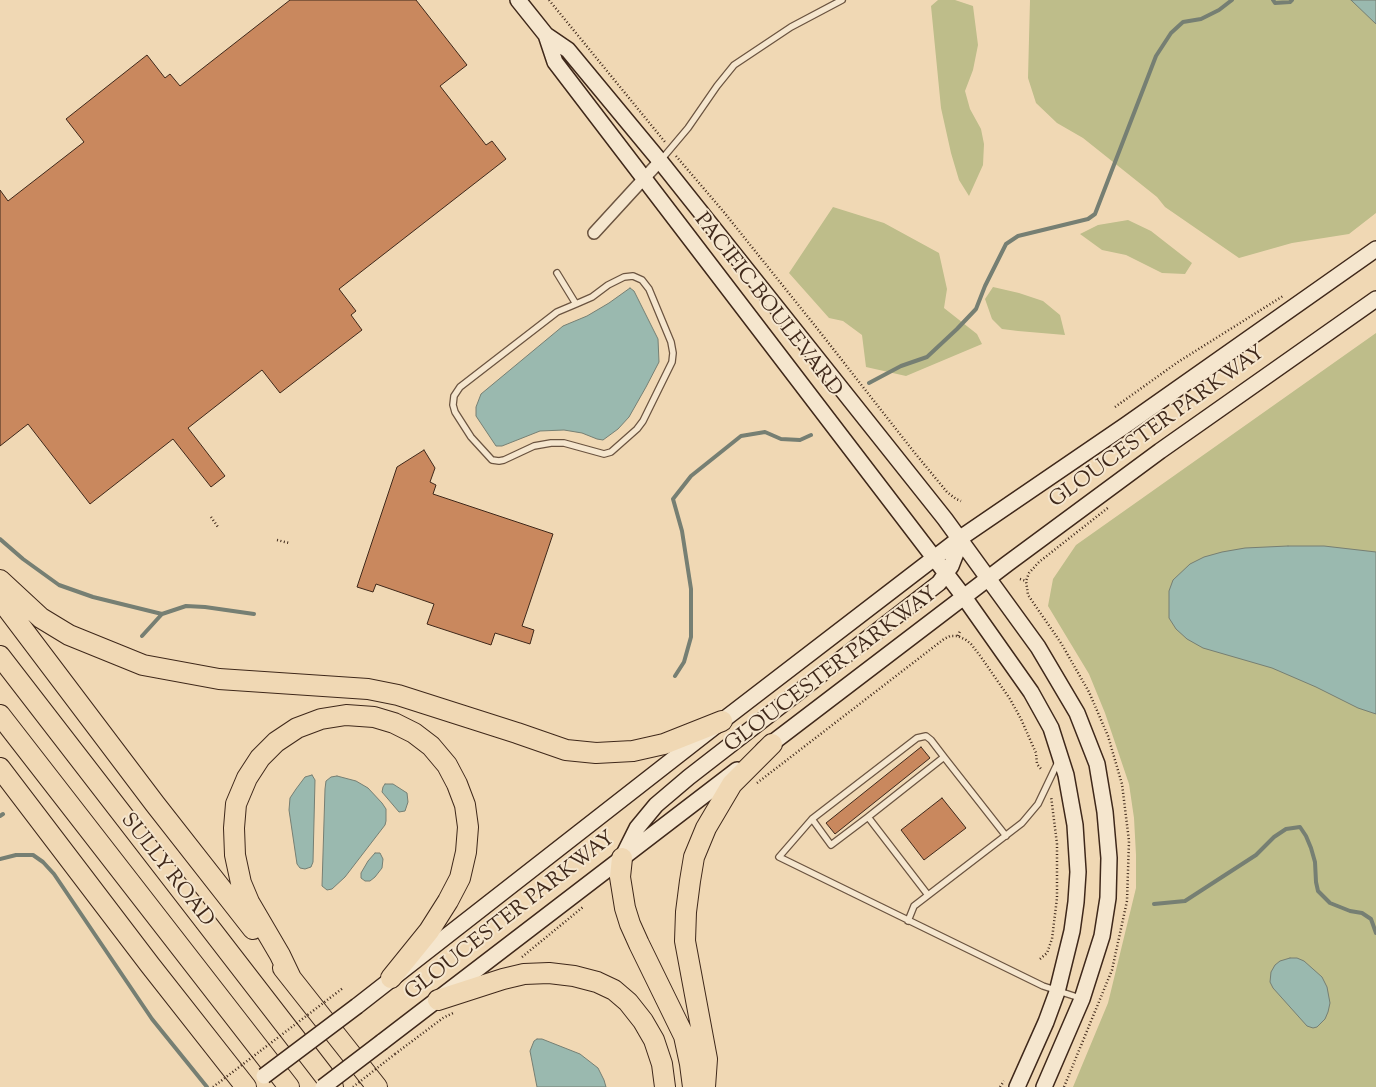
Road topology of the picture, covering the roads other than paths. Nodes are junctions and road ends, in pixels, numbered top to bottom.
1 (518, 0) edge
2 (842, 0) edge
3 (546, 35) junction
4 (660, 161) junction
5 (644, 179) junction
6 (594, 233) dead end
7 (1376, 249) edge
8 (557, 273) dead end
9 (1376, 299) edge
10 (576, 304) junction
11 (959, 538) junction
12 (934, 558) junction
13 (946, 574) junction
14 (989, 578) junction
15 (0, 580) edge
16 (964, 597) junction
17 (0, 600) edge
18 (0, 656) edge
19 (0, 715) edge
20 (722, 721) junction
21 (772, 744) junction
22 (1060, 756) junction
23 (944, 757) junction
24 (0, 768) edge
25 (868, 817) junction
26 (812, 820) junction
27 (1006, 836) junction
28 (622, 858) junction
29 (928, 895) junction
30 (908, 921) junction
31 (291, 978) junction
32 (391, 978) junction
33 (1057, 992) junction
34 (1082, 999) junction
35 (438, 1000) junction
36 (248, 1087) edge
37 (289, 1087) edge
38 (323, 1087) edge
39 (333, 1087) edge
40 (377, 1087) edge
41 (665, 1087) edge
42 (693, 1087) edge
43 (705, 1087) edge
44 (1017, 1087) edge
45 (1044, 1087) edge

1 - 3 main road, PACIFIC BOULEVARD
2 - 4 lane
3 - 4 main road, PACIFIC BOULEVARD
3 - 5 main road, PACIFIC BOULEVARD
4 - 5 street
4 - 11 main road, PACIFIC BOULEVARD
5 - 6 street
5 - 12 main road, PACIFIC BOULEVARD
7 - 11 main road, GLOUCESTER PARKWAY
8 - 10 lane
9 - 14 main road, GLOUCESTER PARKWAY
10 - 10 lane
11 - 12 main road, GLOUCESTER PARKWAY
11 - 13 main road
11 - 14 main road, PACIFIC BOULEVARD
12 - 13 main road, PACIFIC BOULEVARD
12 - 20 main road, GLOUCESTER PARKWAY
13 - 16 main road, PACIFIC BOULEVARD
13 - 28 main road
14 - 16 main road, GLOUCESTER PARKWAY
14 - 34 main road, PACIFIC BOULEVARD
15 - 20 highway
16 - 21 main road, GLOUCESTER PARKWAY
16 - 22 main road, PACIFIC BOULEVARD
17 - 31 highway
18 - 39 highway, SULLY ROAD
19 - 37 highway, SULLY ROAD
20 - 32 main road, GLOUCESTER PARKWAY
21 - 28 main road, GLOUCESTER PARKWAY
21 - 43 highway
22 - 27 lane
22 - 33 main road, PACIFIC BOULEVARD
23 - 25 lane
23 - 26 lane
23 - 27 lane
24 - 36 highway
25 - 26 lane
25 - 29 lane
26 - 30 lane
27 - 29 lane
28 - 35 main road, GLOUCESTER PARKWAY
28 - 42 highway
29 - 30 lane
30 - 33 lane
31 - 32 highway
31 - 40 highway
32 - 36 main road, GLOUCESTER PARKWAY, bridge
33 - 34 lane
33 - 44 main road, PACIFIC BOULEVARD
34 - 45 main road, PACIFIC BOULEVARD
35 - 38 main road, GLOUCESTER PARKWAY, bridge
35 - 41 highway

